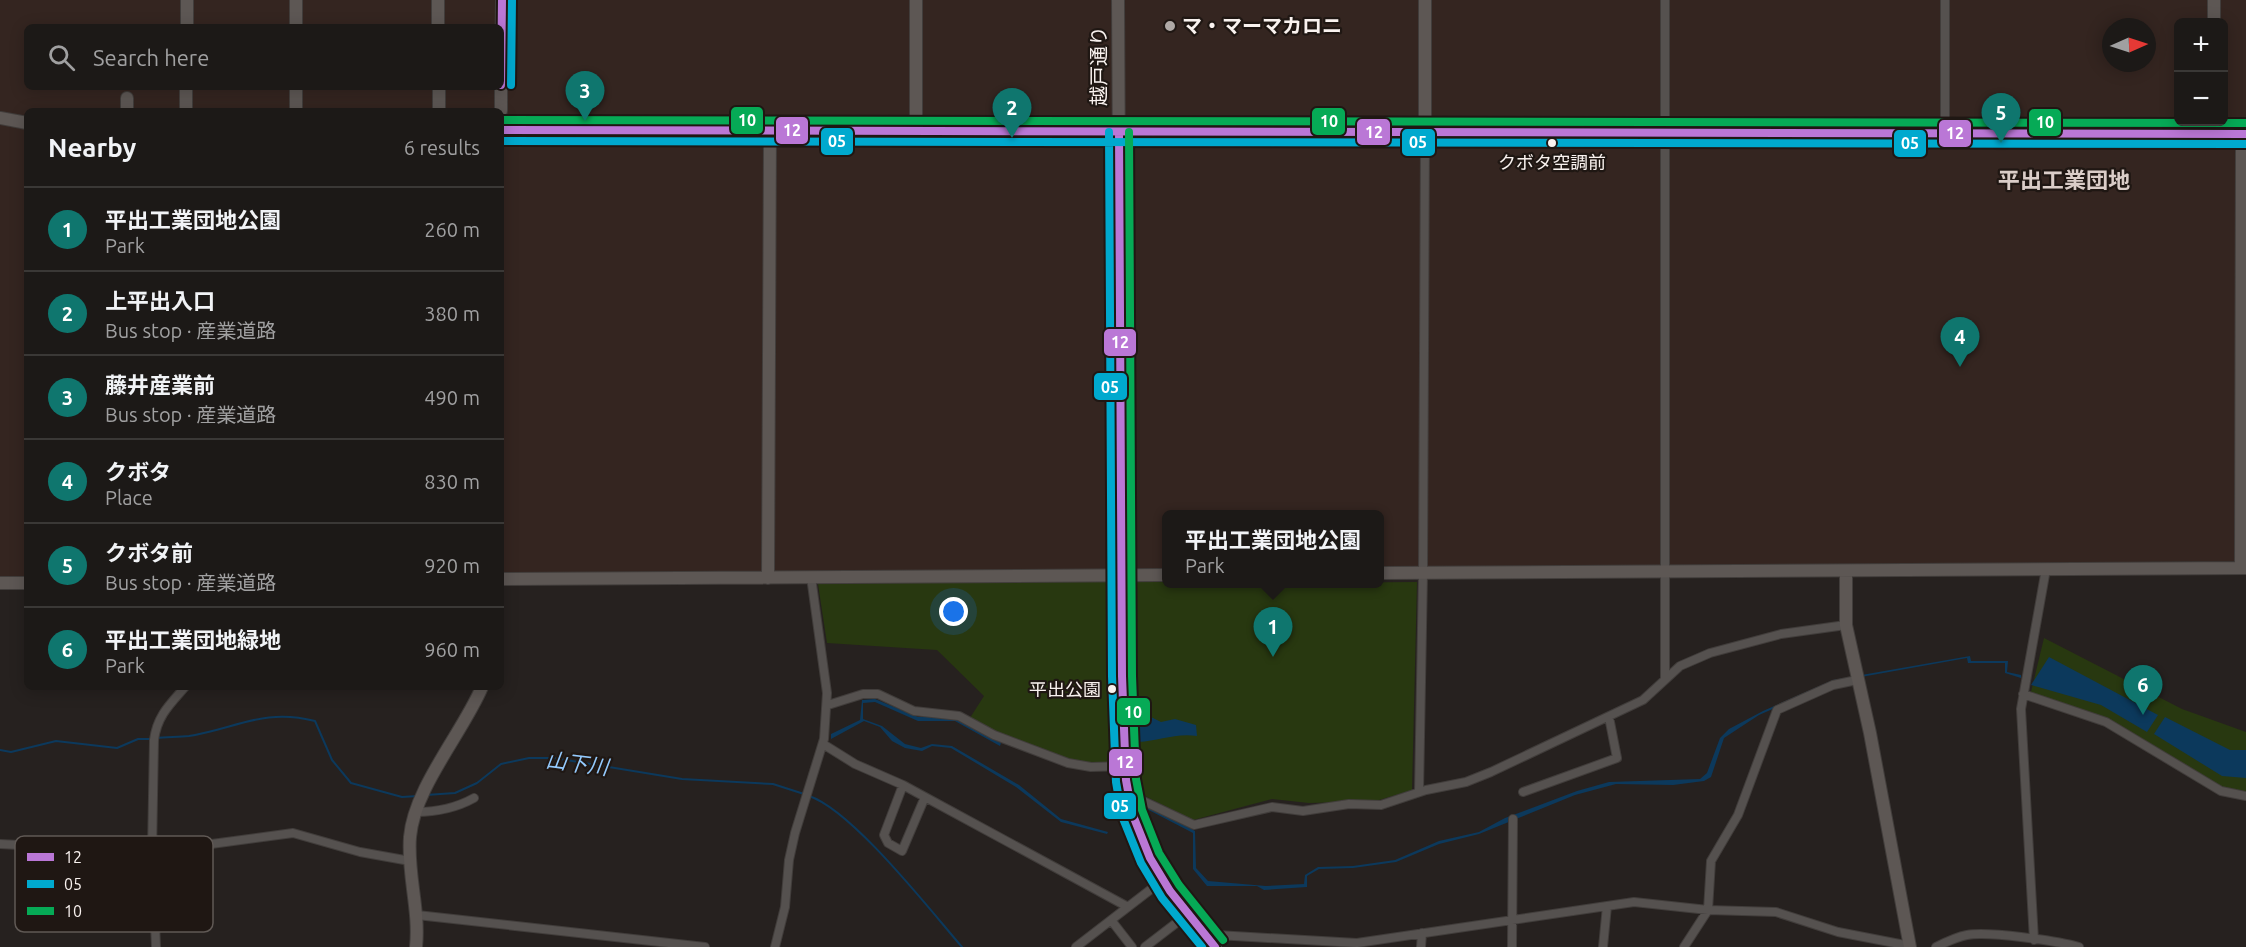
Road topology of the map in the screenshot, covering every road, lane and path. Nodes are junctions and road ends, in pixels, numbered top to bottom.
1 (187, 0) edge
2 (296, 0) edge
3 (438, 0) edge
4 (502, 0) edge
5 (916, 0) edge
6 (1118, 0) edge
7 (1425, 0) edge
8 (1665, 0) edge
9 (1945, 0) edge
10 (2214, 0) edge
11 (2214, 18) edge
12 (187, 24) edge
13 (296, 24) edge
14 (438, 24) edge
15 (502, 24) edge
16 (186, 90) edge
17 (296, 90) edge
18 (438, 90) edge
19 (501, 90) edge
20 (186, 108) edge
21 (296, 108) edge
22 (439, 108) edge
23 (501, 108) edge
24 (0, 118) edge
25 (24, 122) edge
26 (2214, 128) edge
27 (504, 130) edge
28 (770, 131) junction
29 (916, 132) junction
30 (1119, 132) junction
31 (1425, 132) junction
32 (1665, 133) junction
33 (1945, 134) junction
34 (2244, 134) edge
35 (2243, 568) edge
36 (2046, 569) junction
37 (1663, 571) junction
38 (1846, 571) junction
39 (1384, 573) edge
40 (1423, 573) junction
41 (1162, 575) edge
42 (1122, 576) junction
43 (811, 577) junction
44 (768, 578) junction
45 (504, 579) edge
46 (24, 582) edge
47 (0, 583) edge
48 (1846, 625) junction
49 (1665, 679) junction
50 (1857, 680) junction
51 (182, 690) edge
52 (480, 690) edge
53 (2023, 694) junction
54 (828, 705) junction
55 (1609, 717) junction
56 (823, 744) junction
57 (1125, 766) junction
58 (903, 785) junction
59 (1419, 792) junction
60 (1523, 792) dead end
61 (2246, 796) edge
62 (925, 797) junction
63 (1129, 797) junction
64 (474, 798) dead end
65 (416, 812) junction
66 (1513, 819) dead end
67 (152, 836) edge
68 (0, 844) edge
69 (213, 844) edge
70 (15, 845) edge
71 (410, 861) junction
72 (1163, 880) junction
73 (1607, 906) junction
74 (1128, 907) junction
75 (1708, 910) junction
76 (1188, 914) junction
77 (417, 915) junction
78 (1111, 920) junction
79 (1514, 921) junction
80 (155, 932) edge
81 (1422, 933) junction
82 (2034, 940) junction
83 (1211, 943) edge
84 (2021, 943) edge
85 (1357, 945) edge
86 (1910, 946) edge
87 (156, 947) edge
88 (416, 947) edge
89 (705, 947) edge
90 (775, 947) edge
91 (1076, 947) edge
92 (1132, 947) edge
93 (1145, 947) edge
94 (1421, 947) edge
95 (1512, 947) edge
96 (1603, 947) edge
97 (1684, 947) edge
98 (1936, 947) edge
99 (2079, 947) edge

1 - 12 street
2 - 13 street
3 - 14 street
4 - 15 street
5 - 29 street
6 - 30 street, 越戸通り
7 - 31 street
8 - 32 street
9 - 33 street
10 - 11 street
16 - 20 street
17 - 21 street
18 - 22 street
19 - 23 street
24 - 25 street
26 - 33 street
26 - 34 street
27 - 28 street
28 - 29 street
28 - 44 street
29 - 30 street
30 - 31 street
30 - 42 street, 越戸通り
31 - 32 street
31 - 40 street
32 - 33 street
32 - 37 street
34 - 35 street
35 - 36 street
36 - 38 street
36 - 53 street
37 - 38 street
37 - 40 street
37 - 49 street
38 - 48 street
39 - 40 street
40 - 59 street
41 - 42 street
42 - 43 street
42 - 57 street, 越戸通り
43 - 44 street
43 - 54 street
44 - 45 street
46 - 47 street
48 - 49 street
48 - 50 street
49 - 55 street
50 - 75 street
50 - 86 street
51 - 67 street
52 - 65 street
53 - 61 street
53 - 82 street
54 - 56 street
54 - 57 street
55 - 59 street
55 - 60 street
56 - 58 street
56 - 90 street
57 - 63 street, 越戸通り
58 - 62 street
58 - 62 street
59 - 63 street
62 - 74 street
63 - 72 street, 越戸通り
64 - 65 street
65 - 71 street
66 - 79 street
68 - 70 street
69 - 71 street
71 - 77 street
72 - 74 street
72 - 76 street, 越戸通り
73 - 75 street
73 - 79 street
73 - 96 street
74 - 78 street
75 - 86 street
75 - 97 street
76 - 83 street, 越戸通り
76 - 93 street
77 - 88 street
77 - 89 street
78 - 91 street
78 - 92 street
79 - 81 street
79 - 95 street
80 - 87 street
81 - 85 street
81 - 94 street
82 - 84 street
82 - 99 street
83 - 85 street
84 - 98 street

